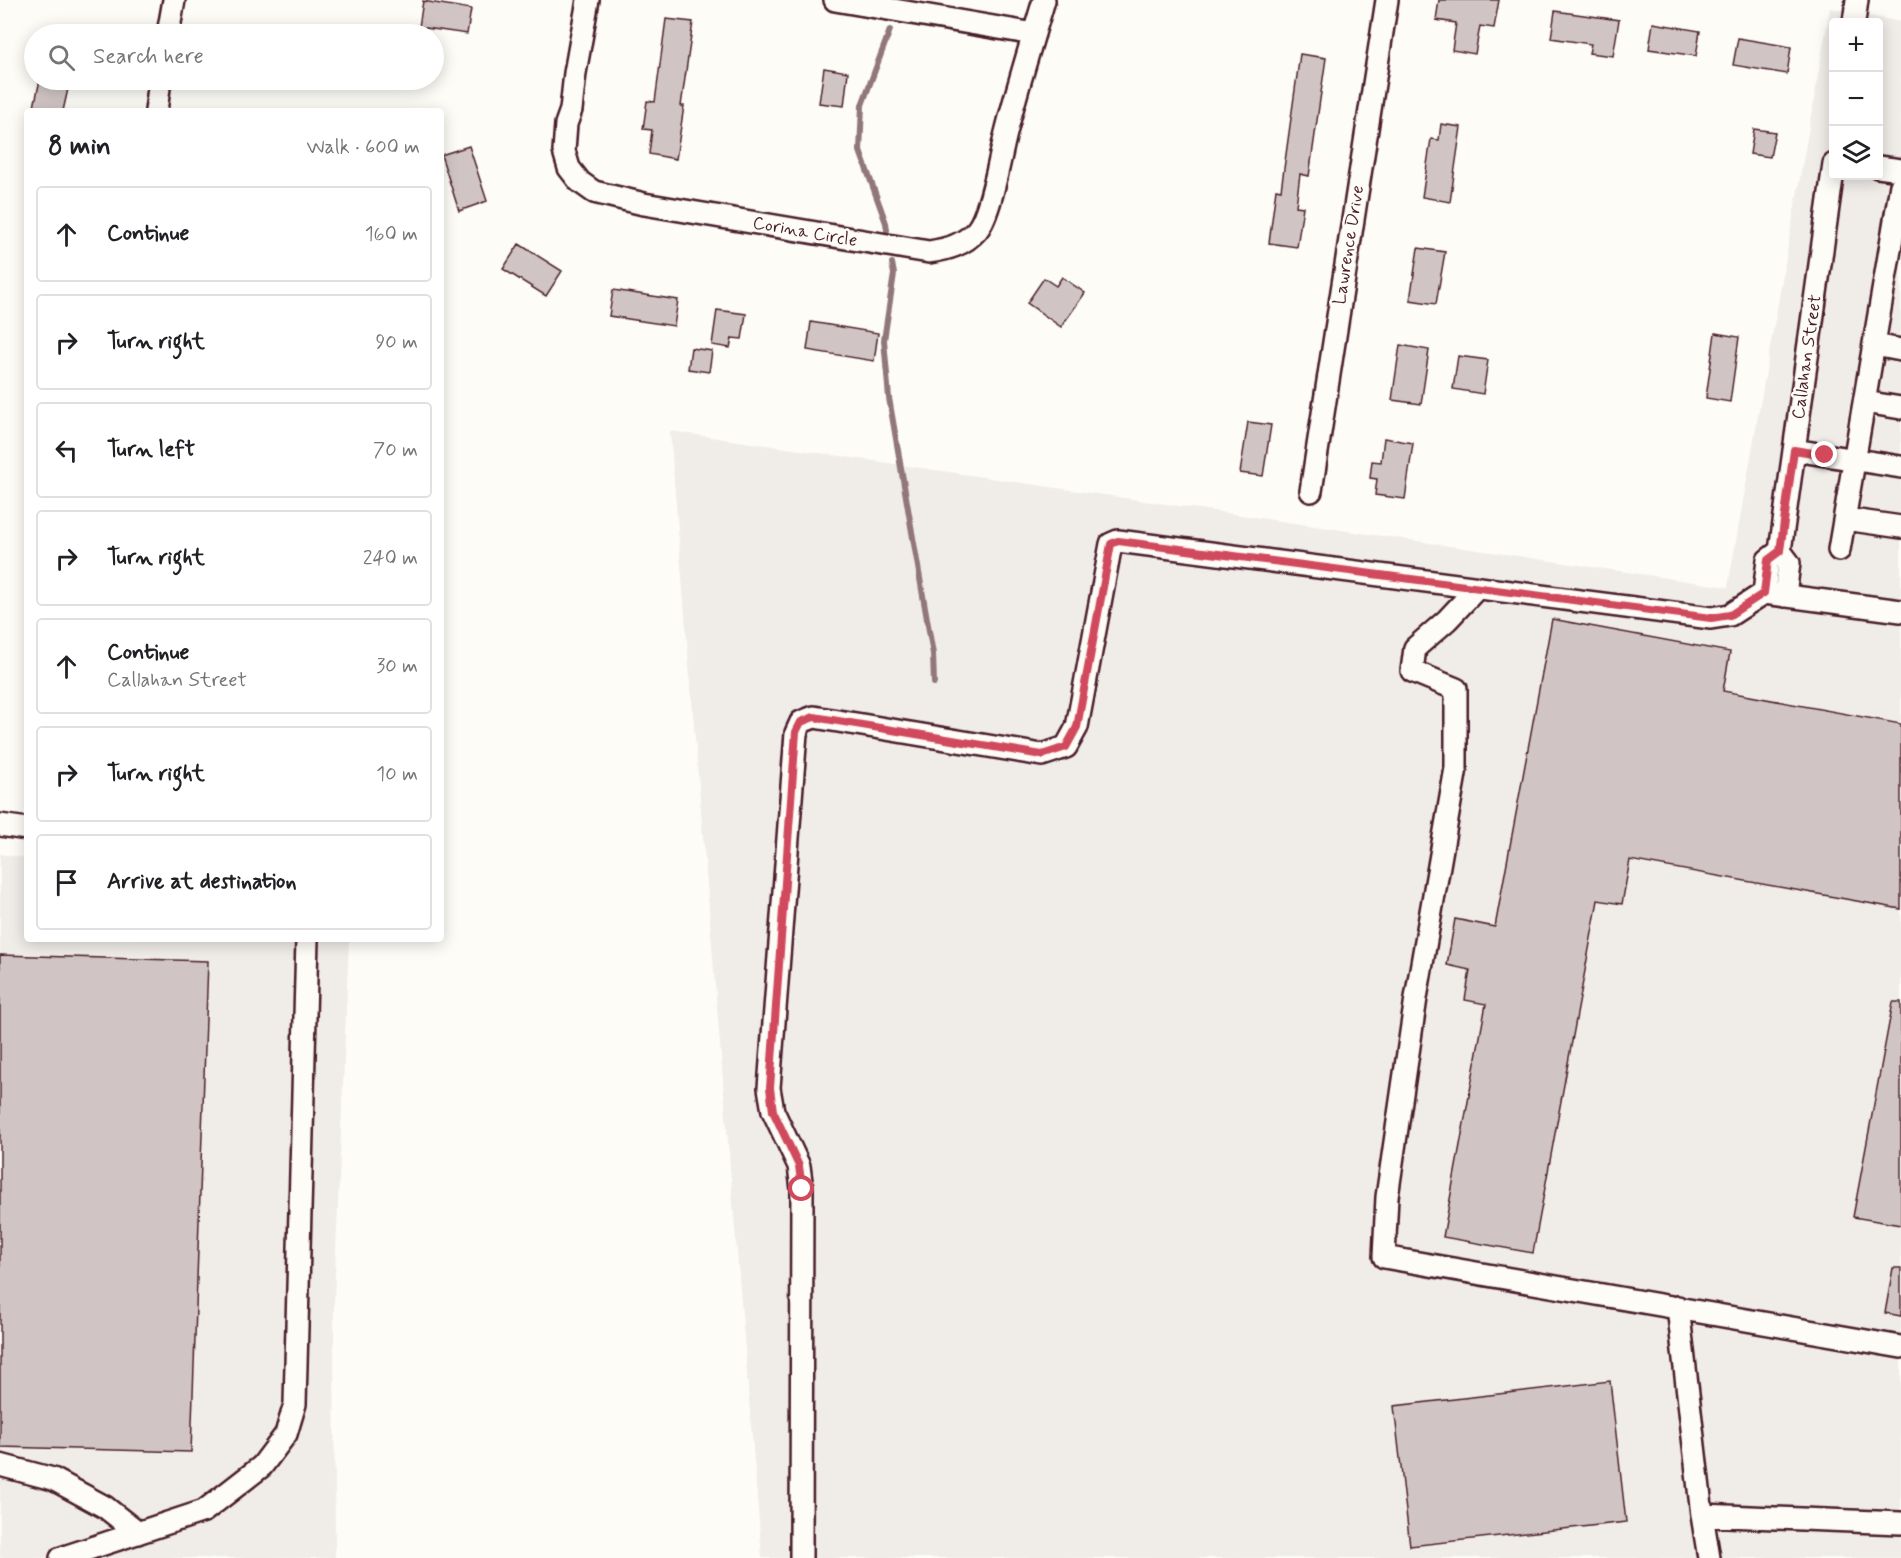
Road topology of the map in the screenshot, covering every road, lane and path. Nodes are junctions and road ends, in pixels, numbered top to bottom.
1 (174, 0) edge
2 (588, 0) edge
3 (835, 0) edge
4 (1044, 0) edge
5 (1387, 0) edge
6 (1857, 0) edge
7 (1855, 18) edge
8 (170, 24) edge
9 (1034, 34) junction
10 (159, 90) edge
11 (156, 108) edge
12 (1883, 168) edge
13 (1901, 170) edge
14 (1831, 180) edge
15 (1901, 185) edge
16 (1897, 232) edge
17 (1893, 289) edge
18 (1875, 345) junction
19 (1901, 350) edge
20 (1865, 402) junction
21 (1901, 408) edge
22 (1794, 450) junction
23 (1856, 460) junction
24 (1901, 467) edge
25 (1311, 491) dead end
26 (1845, 519) junction
27 (1901, 527) edge
28 (1839, 550) dead end
29 (1780, 551) junction
30 (1477, 588) junction
31 (1764, 593) junction
32 (1785, 596) junction
33 (1901, 611) edge
34 (0, 825) edge
35 (24, 829) edge
36 (308, 942) edge
37 (1678, 1307) junction
38 (1901, 1347) edge
39 (0, 1465) edge
40 (1702, 1515) junction
41 (1901, 1522) edge
42 (138, 1533) junction
43 (61, 1558) edge
44 (801, 1558) edge
45 (1709, 1558) edge

1 - 8 street
2 - 9 street, Corina Circle
3 - 9 street
4 - 9 street, Corina Circle
5 - 25 street, Lawrence Drive
6 - 7 street
10 - 11 street
12 - 13 street
14 - 22 street, Callahan Street
15 - 16 street
16 - 17 street
17 - 18 street
18 - 19 street
18 - 20 street
20 - 21 street
20 - 23 street
22 - 23 street
22 - 29 street, Callahan Street
23 - 24 street
23 - 26 street
26 - 27 street
26 - 28 street
29 - 31 street
29 - 32 street
30 - 31 street
30 - 37 street
30 - 44 street
31 - 32 street
32 - 33 street
34 - 35 street
36 - 42 street
37 - 38 street
37 - 40 street
39 - 42 street
40 - 41 street
40 - 45 street
42 - 43 street

